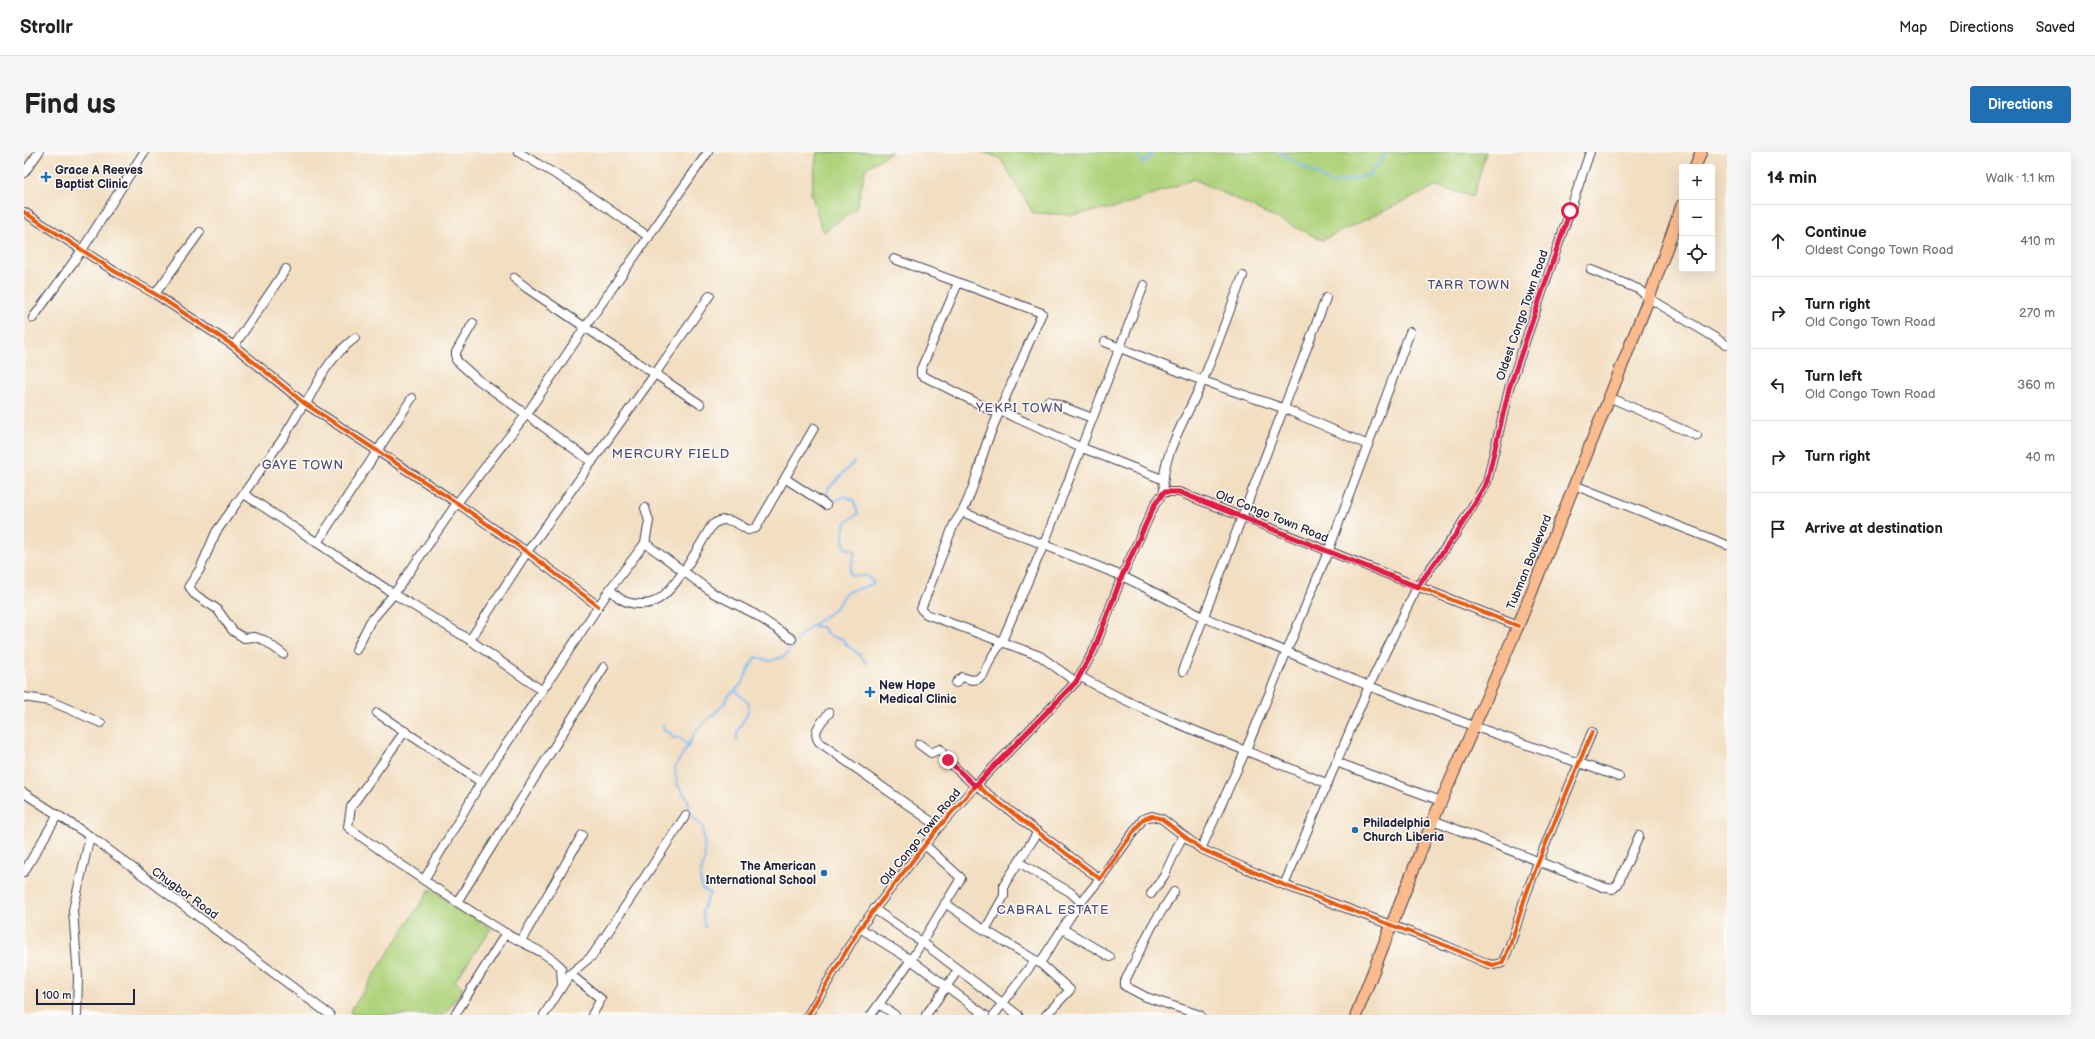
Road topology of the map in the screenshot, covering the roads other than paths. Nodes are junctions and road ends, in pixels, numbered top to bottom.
1 (39, 152) edge
2 (144, 152) edge
3 (518, 152) edge
4 (708, 152) edge
5 (1590, 152) edge
6 (1701, 152) edge
7 (1696, 164) edge
8 (24, 172) edge
9 (24, 212) edge
10 (1679, 213) edge
11 (200, 232) dead end
12 (649, 237) junction
13 (82, 250) junction
14 (894, 259) dead end
15 (286, 269) dead end
16 (1591, 270) dead end
17 (1243, 276) dead end
18 (514, 278) dead end
19 (958, 283) junction
20 (1144, 285) dead end
21 (155, 294) junction
22 (710, 295) dead end
23 (1326, 298) dead end
24 (1649, 298) junction
25 (34, 318) dead end
26 (472, 323) dead end
27 (585, 327) junction
28 (1410, 332) dead end
29 (355, 338) dead end
30 (1105, 342) dead end
31 (1727, 345) edge
32 (234, 346) junction
33 (1121, 348) junction
34 (655, 374) junction
35 (1203, 381) junction
36 (1609, 397) junction
37 (412, 398) dead end
38 (1048, 401) dead end
39 (305, 403) junction
40 (700, 404) dead end
41 (1283, 408) junction
42 (1000, 412) junction
43 (526, 414) junction
44 (1092, 418) junction
45 (814, 428) dead end
46 (1697, 436) dead end
47 (1368, 445) junction
48 (1080, 447) junction
49 (376, 451) junction
50 (592, 462) junction
51 (786, 479) junction
52 (1162, 479) junction
53 (1574, 485) junction
54 (1164, 492) junction
55 (244, 494) junction
56 (457, 503) junction
57 (826, 505) dead end
58 (645, 508) dead end
59 (962, 512) junction
60 (1243, 517) junction
61 (317, 543) junction
62 (645, 543) junction
63 (1044, 544) junction
64 (1727, 545) edge
65 (527, 552) junction
66 (1328, 552) junction
67 (683, 571) junction
68 (1122, 576) junction
69 (1417, 587) junction
70 (610, 589) junction
71 (394, 594) junction
72 (598, 606) junction
73 (1203, 617) junction
74 (1518, 626) junction
75 (792, 639) dead end
76 (470, 640) junction
77 (1002, 641) junction
78 (356, 650) dead end
79 (1286, 650) junction
80 (283, 654) dead end
81 (604, 667) dead end
82 (1183, 672) dead end
83 (1078, 679) junction
84 (956, 683) dead end
85 (1368, 686) junction
86 (541, 690) junction
87 (24, 697) edge
88 (377, 713) dead end
89 (829, 713) dead end
90 (101, 723) dead end
91 (1474, 726) junction
92 (405, 731) junction
93 (1592, 732) dead end
94 (919, 744) dead end
95 (1245, 752) junction
96 (1336, 762) junction
97 (1579, 762) junction
98 (1619, 777) dead end
99 (481, 782) junction
100 (1326, 783) junction
101 (976, 784) junction
102 (24, 793) edge
103 (1441, 801) junction
104 (686, 815) dead end
105 (57, 816) junction
106 (1433, 820) junction
107 (939, 827) junction
108 (1038, 832) junction
109 (582, 835) dead end
110 (1183, 835) junction
111 (90, 836) junction
112 (1639, 836) dead end
113 (926, 846) junction
114 (1201, 849) junction
115 (1538, 862) junction
116 (1020, 863) junction
117 (24, 872) edge
118 (1100, 879) junction
119 (424, 880) junction
120 (1284, 884) junction
121 (1174, 892) dead end
122 (1151, 894) dead end
123 (457, 902) junction
124 (1080, 902) junction
125 (945, 903) junction
126 (874, 909) junction
127 (1390, 925) junction
128 (860, 928) junction
129 (1063, 929) junction
130 (985, 930) junction
131 (506, 934) junction
132 (521, 941) junction
133 (922, 942) junction
134 (1110, 957) dead end
135 (911, 960) junction
136 (1037, 962) junction
137 (958, 970) junction
138 (570, 974) junction
139 (562, 986) junction
140 (948, 986) junction
141 (1003, 1003) junction
142 (879, 1004) junction
143 (77, 1015) edge
144 (330, 1015) edge
145 (455, 1015) edge
146 (544, 1015) edge
147 (592, 1015) edge
148 (808, 1015) edge
149 (871, 1015) edge
150 (895, 1015) edge
151 (926, 1015) edge
152 (984, 1015) edge
153 (994, 1015) edge
154 (1018, 1015) edge
155 (1046, 1015) edge
156 (1200, 1015) edge
157 (1356, 1015) edge

1 - 8 street
2 - 13 street
3 - 12 street
4 - 12 street
5 - 69 street, Oldest Congo Town Road
6 - 7 highway
9 - 13 street
10 - 24 highway, Tubman Boulevard
11 - 21 street
12 - 27 street
13 - 21 street
13 - 25 street
14 - 19 street
15 - 32 street
16 - 24 street
17 - 35 street
18 - 27 street
19 - 42 street
19 - 42 street
20 - 33 street
21 - 32 street
22 - 34 street
23 - 41 street
24 - 31 street
24 - 36 highway, Tubman Boulevard
26 - 43 street
27 - 34 street
27 - 43 street
28 - 47 street
29 - 39 street
30 - 33 street
32 - 39 street
33 - 35 street
33 - 44 street
34 - 40 street
34 - 50 street
35 - 41 street
35 - 52 street
36 - 46 street
36 - 53 highway, Tubman Boulevard
37 - 49 street
38 - 44 street
39 - 49 street
39 - 55 street
41 - 47 street
41 - 60 street
42 - 48 street
42 - 59 street
43 - 50 street
43 - 56 street
44 - 48 street
45 - 51 street
47 - 66 street
48 - 52 street
48 - 63 street
49 - 56 street
49 - 61 street
50 - 65 street
51 - 57 street
51 - 67 street
52 - 54 street
53 - 64 street
53 - 74 highway, Tubman Boulevard
54 - 60 street, Old Congo Town Road
54 - 68 street, Old Congo Town Road
55 - 61 street
55 - 80 street
56 - 65 street
56 - 71 street
58 - 62 street
59 - 63 street
59 - 77 street
60 - 66 street, Old Congo Town Road
60 - 73 street
61 - 71 street
62 - 67 street
62 - 70 street
63 - 68 street
63 - 77 street
65 - 72 street
65 - 76 street
66 - 69 street, Old Congo Town Road
66 - 79 street
67 - 70 street
67 - 75 street
68 - 73 street
68 - 83 street, Old Congo Town Road
69 - 74 street, Old Congo Town Road
69 - 85 street, Oldest Congo Town Road
70 - 72 street
71 - 76 street
71 - 78 street
72 - 86 street
73 - 79 street
73 - 82 street
74 - 91 highway, Tubman Boulevard
76 - 86 street
77 - 83 street
77 - 84 street
79 - 85 street
79 - 95 street
81 - 123 street
83 - 95 street
83 - 101 street, Old Congo Town Road
85 - 91 street
85 - 96 street, Oldest Congo Town Road
86 - 99 street
87 - 90 street
88 - 92 street
89 - 107 street
91 - 97 street
91 - 103 highway, Tubman Boulevard
92 - 99 street
92 - 119 street
93 - 97 street
94 - 101 street
95 - 100 street
95 - 114 street
96 - 100 street, Oldest Congo Town Road
96 - 103 street
97 - 98 street
97 - 115 street
99 - 119 street
100 - 120 street, Oldest Congo Town Road
101 - 107 street, Old Congo Town Road
101 - 108 street
102 - 105 street, Chugbor Road
103 - 106 highway, Tubman Boulevard
104 - 138 street
105 - 111 street, Chugbor Road
105 - 117 street
106 - 115 street
106 - 127 highway, Tubman Boulevard
107 - 113 street, Old Congo Town Road
108 - 116 street
108 - 118 street
109 - 132 street
110 - 114 street
110 - 118 street
110 - 122 street
111 - 143 street
111 - 144 street, Chugbor Road
112 - 115 street
113 - 125 street
113 - 126 street, Old Congo Town Road
114 - 120 street
115 - 127 street
116 - 124 street
116 - 130 street
118 - 124 street
119 - 123 street
120 - 127 street
121 - 156 street
123 - 131 street
124 - 129 street
125 - 130 street
125 - 133 street
126 - 128 street, Old Congo Town Road
126 - 133 street
127 - 157 highway, Tubman Boulevard
128 - 135 street
128 - 148 street, Old Congo Town Road
129 - 134 street
129 - 136 street
130 - 136 street
131 - 132 street
131 - 145 street
132 - 139 street
133 - 135 street
133 - 137 street
135 - 140 street
135 - 142 street
136 - 141 street
136 - 155 street
137 - 140 street
137 - 141 street
138 - 139 street
138 - 147 street
139 - 146 street
140 - 151 street
140 - 152 street
141 - 153 street
141 - 154 street
142 - 149 street
142 - 150 street

